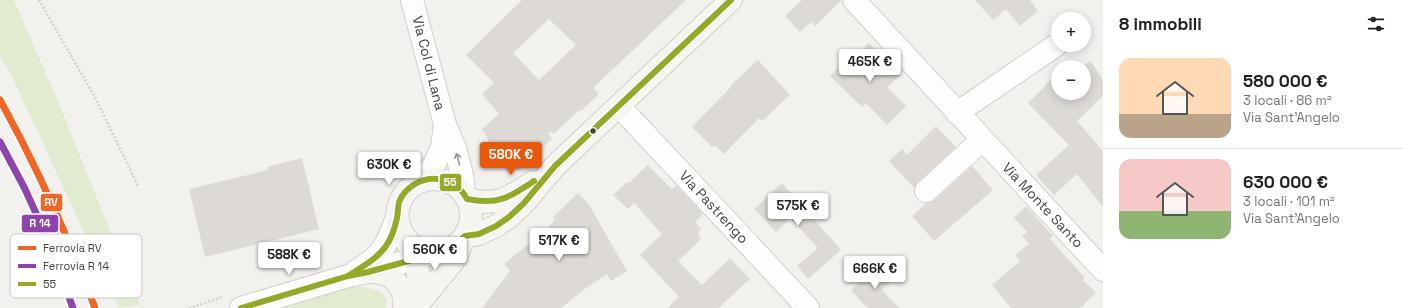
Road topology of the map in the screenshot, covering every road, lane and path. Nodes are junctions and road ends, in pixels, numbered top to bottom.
1 (39, 0) edge
2 (412, 0) edge
3 (731, 0) edge
4 (854, 0) edge
5 (1051, 49) edge
6 (619, 106) junction
7 (957, 113) junction
8 (445, 125) junction
9 (982, 140) junction
10 (555, 166) junction
11 (421, 181) junction
12 (138, 186) dead end
13 (926, 191) dead end
14 (466, 196) junction
15 (399, 225) junction
16 (464, 238) junction
17 (445, 251) junction
18 (416, 259) junction
19 (1103, 270) edge
20 (358, 274) junction
21 (234, 302) edge
22 (188, 308) edge
23 (404, 308) edge
24 (409, 308) edge
25 (416, 308) edge
26 (808, 308) edge

1 - 12 path
2 - 8 street, Via Col di Lana
3 - 6 street
4 - 7 street, Via Monte Santo
5 - 7 street
6 - 10 street
6 - 26 street, Via Pastrengo
7 - 9 street, Via Monte Santo
8 - 11 street, Via Col di Lana
14 -> 8 street, Via Col di Lana
9 - 13 street
9 - 19 street, Via Monte Santo
10 - 14 street
10 - 16 street
11 - 14 street
11 - 15 street
14 - 16 street
15 - 17 street
15 - 18 street
15 - 20 street
16 - 17 street
16 - 25 street
17 - 18 street
18 - 20 street
18 - 24 street
20 - 21 street
20 - 23 street
21 - 22 path

